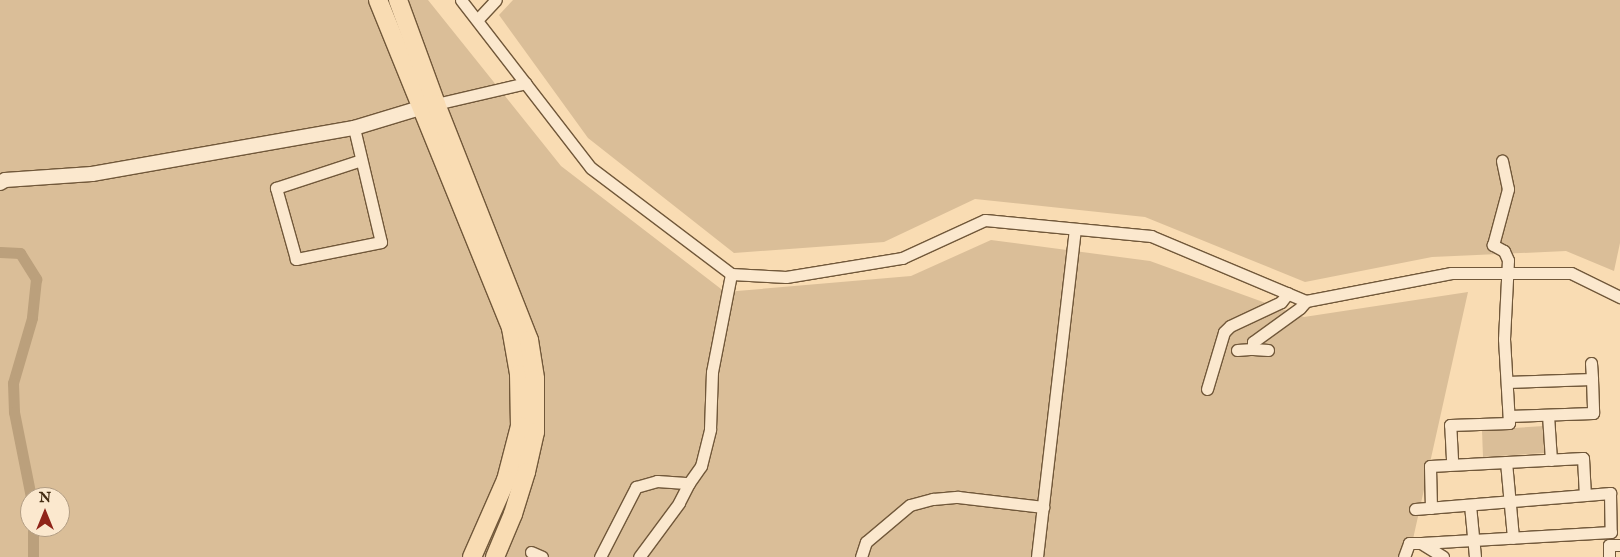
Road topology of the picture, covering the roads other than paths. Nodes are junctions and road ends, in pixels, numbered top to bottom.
1 (378, 0) edge
2 (398, 0) edge
3 (461, 0) edge
4 (496, 0) edge
5 (478, 19) junction
6 (526, 83) junction
7 (428, 106) junction
8 (354, 128) junction
9 (361, 160) junction
10 (1502, 161) dead end
11 (0, 183) edge
12 (1075, 229) junction
13 (1507, 273) junction
14 (731, 274) junction
15 (1288, 293) junction
16 (1620, 297) edge
17 (1306, 301) junction
18 (1253, 349) junction
19 (1237, 350) dead end
20 (1268, 350) dead end
21 (1591, 364) dead end
22 (1592, 379) junction
23 (1507, 382) junction
24 (1207, 389) dead end
25 (1548, 415) junction
26 (1509, 416) junction
27 (1452, 459) dead end
28 (1551, 460) junction
29 (1506, 462) junction
30 (689, 483) junction
31 (1585, 495) junction
32 (1510, 502) junction
33 (1470, 505) junction
34 (1044, 507) junction
35 (1431, 508) junction
36 (1415, 509) dead end
37 (1611, 532) junction
38 (1512, 538) junction
39 (1473, 540) junction
40 (1421, 543) junction
41 (1613, 549) edge
42 (531, 552) dead end
43 (1440, 556) edge
44 (472, 557) edge
45 (494, 557) edge
46 (542, 557) edge
47 (600, 557) edge
48 (639, 557) edge
49 (861, 557) edge
50 (1038, 557) edge
51 (1404, 557) edge
52 (1475, 557) edge

1 - 7 main road
2 - 7 main road
3 - 5 street
4 - 5 street
5 - 6 street
6 - 7 street
6 - 14 street
7 - 8 street
7 - 44 main road
7 - 45 main road
8 - 9 street
8 - 11 street
9 - 9 street
10 - 13 street
12 - 14 street
12 - 15 street
12 - 34 street
13 - 16 street
13 - 17 street
13 - 23 street
14 - 30 street
15 - 17 street
15 - 24 street
17 - 18 street
18 - 19 street
18 - 20 street
21 - 22 street
22 - 23 street
22 - 25 street
23 - 26 street
25 - 26 street
25 - 28 street
26 - 27 street
28 - 29 street
28 - 31 street
29 - 32 street
29 - 35 street
30 - 47 street
30 - 48 street
31 - 32 street
31 - 37 street
32 - 33 street
32 - 38 street
33 - 35 street
33 - 39 street
34 - 49 street
34 - 50 street
35 - 36 street
37 - 38 street
37 - 41 street
38 - 39 street
39 - 40 street
39 - 52 street
40 - 43 street
40 - 51 street
42 - 46 street

